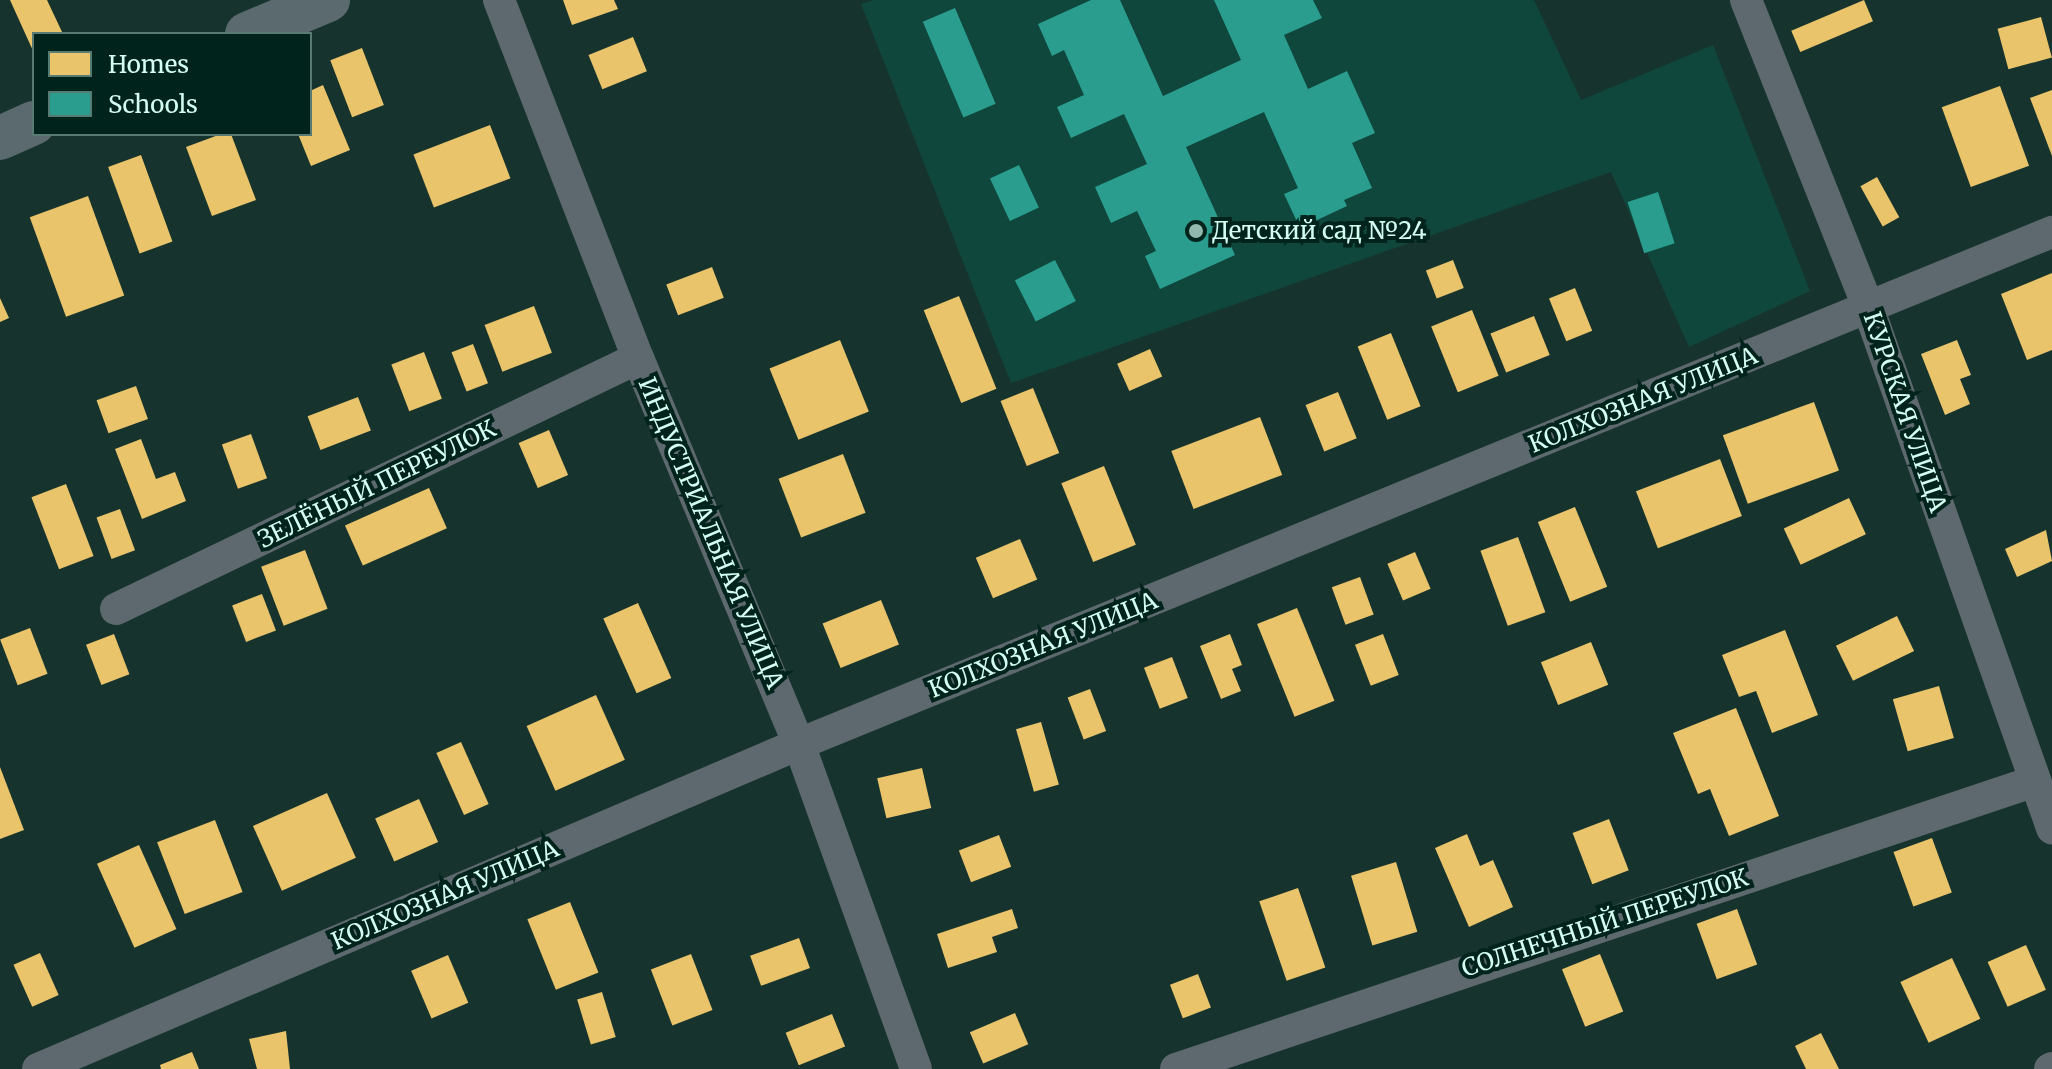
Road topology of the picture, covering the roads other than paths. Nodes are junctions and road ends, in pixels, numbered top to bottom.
1 (328, 0) edge
2 (499, 0) edge
3 (1746, 0) edge
4 (252, 32) edge
5 (32, 124) edge
6 (0, 138) edge
7 (2052, 232) edge
8 (1868, 307) junction
9 (638, 358) junction
10 (116, 609) dead end
11 (799, 744) junction
12 (2035, 781) junction
13 (2052, 828) edge
14 (38, 1069) edge
15 (916, 1069) edge
16 (1176, 1069) edge

1 - 4 street
2 - 9 street, ИНДУСТРИАЛЬНАЯ УЛИЦА
3 - 8 street, КУРСКАЯ УЛИЦА
5 - 6 street
7 - 8 street, КОЛХОЗНАЯ УЛИЦА
8 - 11 street, КОЛХОЗНАЯ УЛИЦА
8 - 12 street, КУРСКАЯ УЛИЦА
9 - 10 street, ЗЕЛЁНЫЙ ПЕРЕУЛОК
9 - 11 street, ИНДУСТРИАЛЬНАЯ УЛИЦА
11 - 14 street, КОЛХОЗНАЯ УЛИЦА
11 - 15 street, ИНДУСТРИАЛЬНАЯ УЛИЦА
12 - 13 street, КУРСКАЯ УЛИЦА
12 - 16 street, СОЛНЕЧНЫЙ ПЕРЕУЛОК

